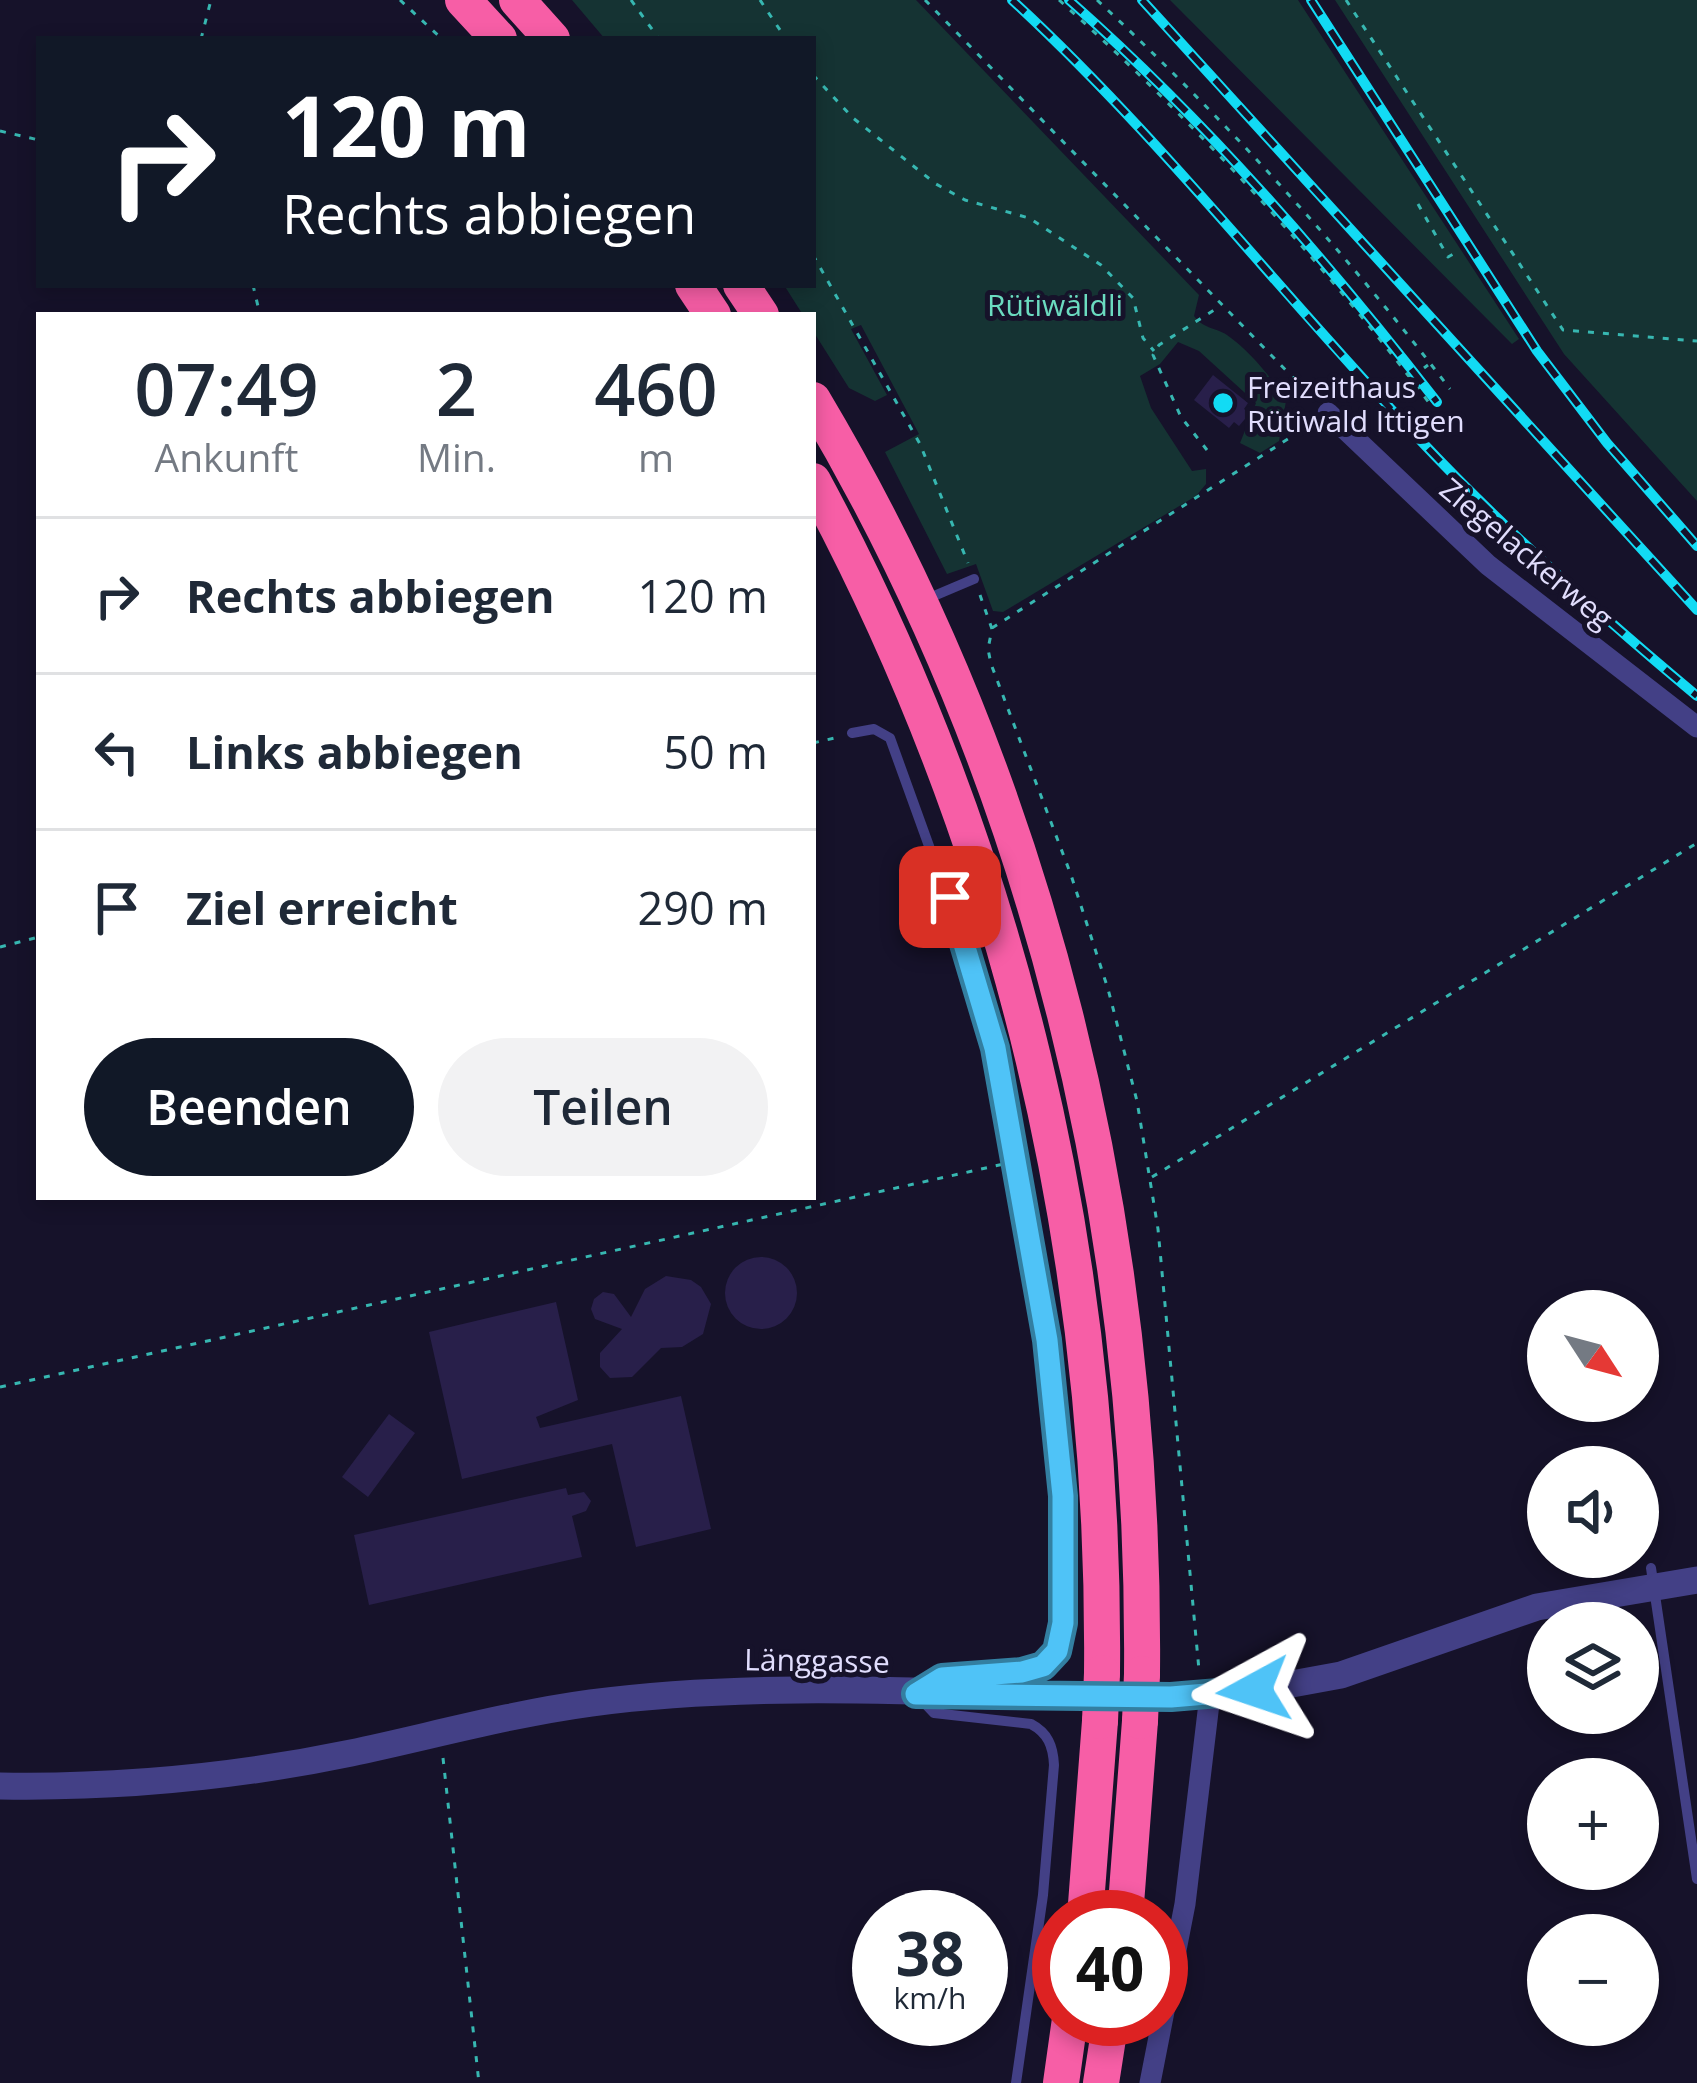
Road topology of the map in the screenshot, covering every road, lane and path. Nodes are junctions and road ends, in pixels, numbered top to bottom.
1 (212, 0) edge
2 (400, 0) edge
3 (463, 0) edge
4 (517, 0) edge
5 (631, 0) edge
6 (760, 0) edge
7 (925, 0) edge
8 (1059, 0) edge
9 (1097, 0) edge
10 (1346, 0) edge
11 (202, 36) edge
12 (439, 36) edge
13 (496, 36) edge
14 (549, 36) edge
15 (657, 36) edge
16 (784, 36) edge
17 (816, 78) edge
18 (0, 131) edge
19 (36, 139) edge
20 (1418, 204) dead end
21 (1497, 226) junction
22 (1487, 232) dead end
23 (1457, 252) dead end
24 (816, 260) edge
25 (1220, 306) junction
26 (1697, 341) edge
27 (1154, 351) junction
28 (1430, 363) junction
29 (1411, 378) junction
30 (1450, 389) dead end
31 (1430, 404) dead end
32 (816, 405) edge
33 (1328, 413) junction
34 (1207, 450) dead end
35 (816, 487) edge
36 (974, 579) junction
37 (919, 603) junction
38 (1697, 727) edge
39 (852, 733) joint
40 (816, 742) edge
41 (1697, 844) edge
42 (36, 939) edge
43 (0, 947) edge
44 (1017, 1162) junction
45 (1151, 1178) dead end
46 (0, 1387) edge
47 (1659, 1577) edge
48 (1649, 1578) edge
49 (1653, 1578) edge
50 (1697, 1580) edge
51 (916, 1694) junction
52 (1210, 1695) junction
53 (440, 1732) junction
54 (0, 1786) edge
55 (1697, 1879) edge
56 (1086, 1890) edge
57 (1127, 1890) edge
58 (1066, 2046) edge
59 (1107, 2046) edge
60 (478, 2083) edge
61 (1016, 2083) edge
62 (1060, 2083) edge
63 (1101, 2083) edge
64 (1150, 2083) edge

1 - 11 path
2 - 12 path
3 - 13 highway
4 - 14 highway
5 - 15 path
6 - 16 path
7 - 25 path
8 - 29 path
9 - 28 path
10 - 21 path
17 - 27 path
18 - 19 path
20 - 23 path
21 - 22 path
21 - 26 path
24 - 36 path
25 - 27 path
25 - 33 path
27 - 34 path
28 - 29 path
28 - 30 path
29 - 31 path
32 - 37 highway
33 - 36 path
33 - 38 street, Ziegelackerweg
35 - 56 highway, bridge
36 - 37 lane
37 - 57 highway, bridge
39 - 40 path
39 - 44 lane
41 - 45 path
42 - 43 path
44 - 46 path
44 - 51 lane
47 - 50 street, Länggasse
48 - 52 street, Länggasse
49 - 55 lane
51 - 52 street, Länggasse
51 - 53 street, Länggasse
51 - 61 lane
52 - 64 street
53 - 54 street, Länggasse
53 - 60 path
58 - 62 highway
59 - 63 highway

